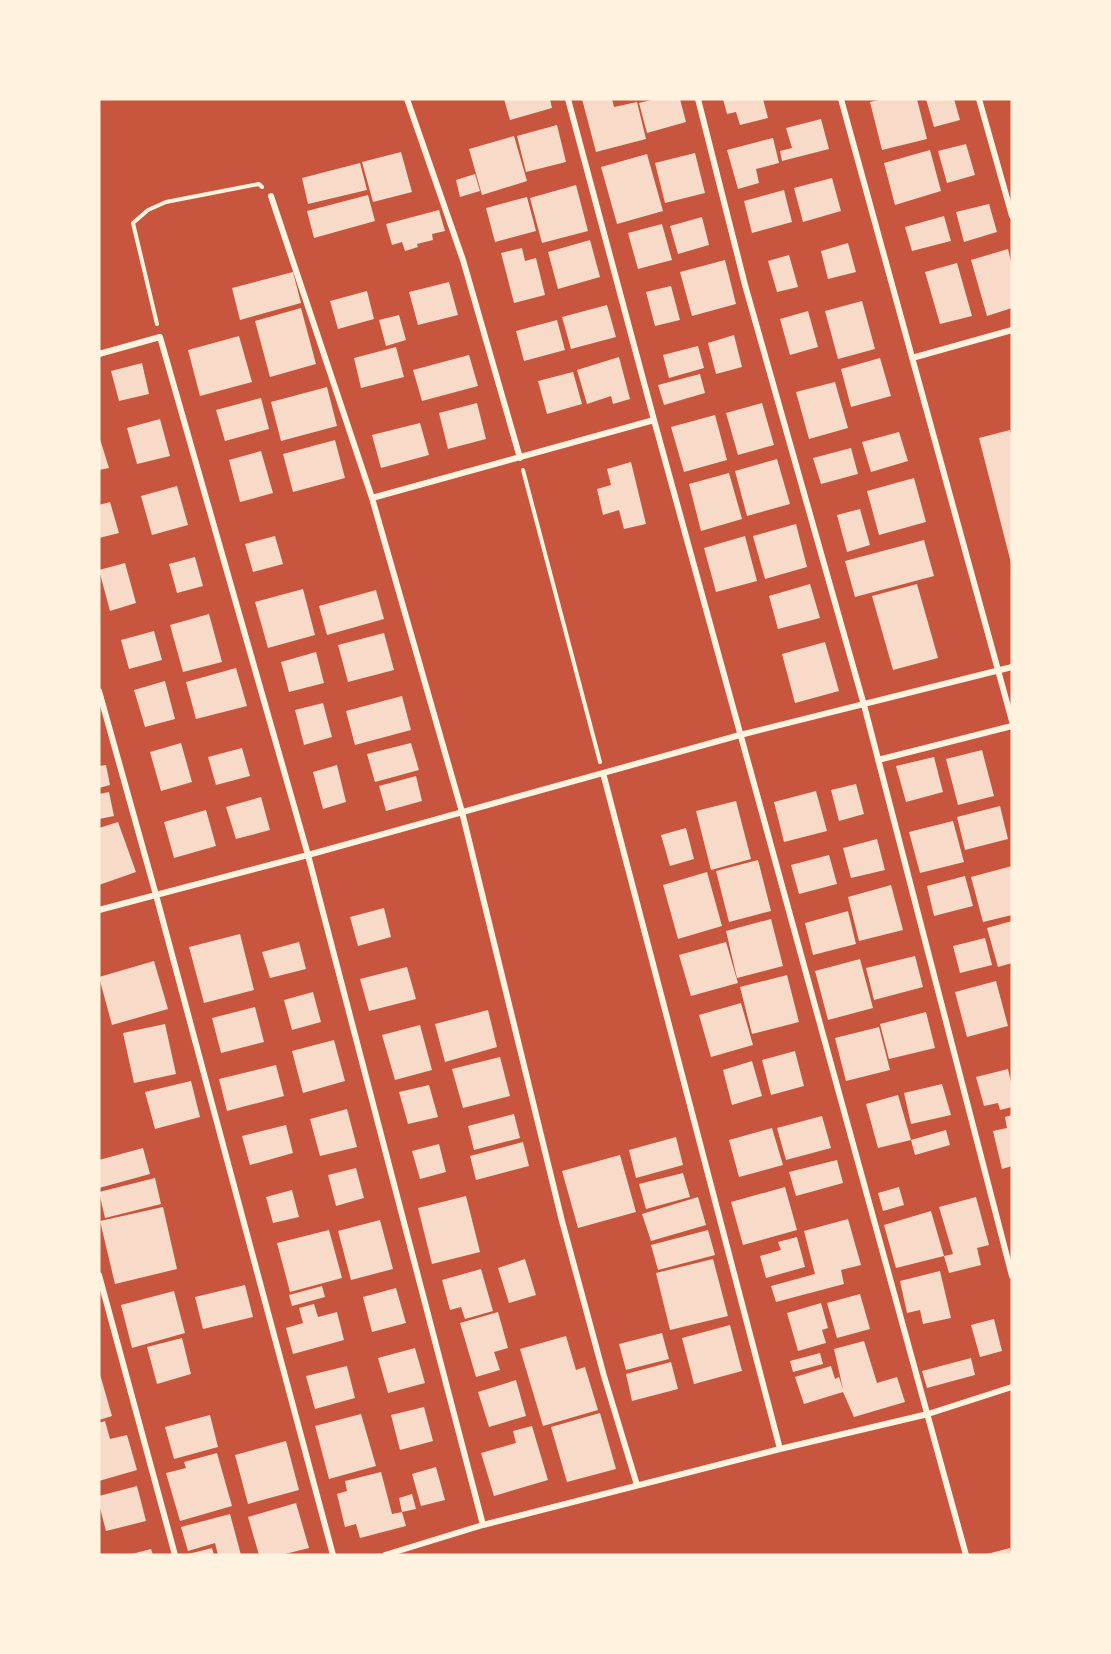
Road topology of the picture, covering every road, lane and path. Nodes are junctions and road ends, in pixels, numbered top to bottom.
1 (407, 99) edge
2 (567, 99) edge
3 (698, 99) edge
4 (841, 99) edge
5 (979, 99) edge
6 (271, 196) joint
7 (1012, 216) edge
8 (1012, 330) edge
9 (160, 337) junction
10 (99, 354) edge
11 (912, 358) junction
12 (654, 420) junction
13 (520, 458) junction
14 (372, 498) junction
15 (1012, 667) edge
16 (998, 671) junction
17 (99, 692) edge
18 (864, 705) junction
19 (1012, 721) edge
20 (1012, 726) edge
21 (740, 735) junction
22 (878, 760) junction
23 (603, 773) junction
24 (462, 812) junction
25 (308, 855) junction
26 (156, 896) junction
27 (99, 910) edge
28 (99, 1275) edge
29 (1012, 1276) edge
30 (1012, 1387) edge
31 (928, 1414) junction
32 (780, 1449) junction
33 (637, 1485) junction
34 (483, 1525) junction
35 (175, 1555) edge
36 (333, 1555) edge
37 (385, 1555) edge
38 (966, 1555) edge

1 - 13 street
2 - 12 street
3 - 18 street
4 - 11 street
5 - 7 street
6 - 9 path
6 - 14 street
8 - 11 street
9 - 10 street
9 - 25 street
11 - 16 street
12 - 13 street
12 - 21 street
13 - 14 street
13 - 23 path
14 - 24 street
15 - 16 street
16 - 18 street
16 - 19 street
17 - 26 street
18 - 21 street
18 - 22 street
20 - 22 street
21 - 23 street
21 - 31 street
22 - 29 street
23 - 24 street
23 - 32 street
24 - 25 street
24 - 33 street
25 - 26 street
25 - 34 street
26 - 27 street
26 - 36 street
28 - 35 street
30 - 31 street
31 - 32 street
31 - 38 street
32 - 33 street
33 - 34 street
34 - 37 street

